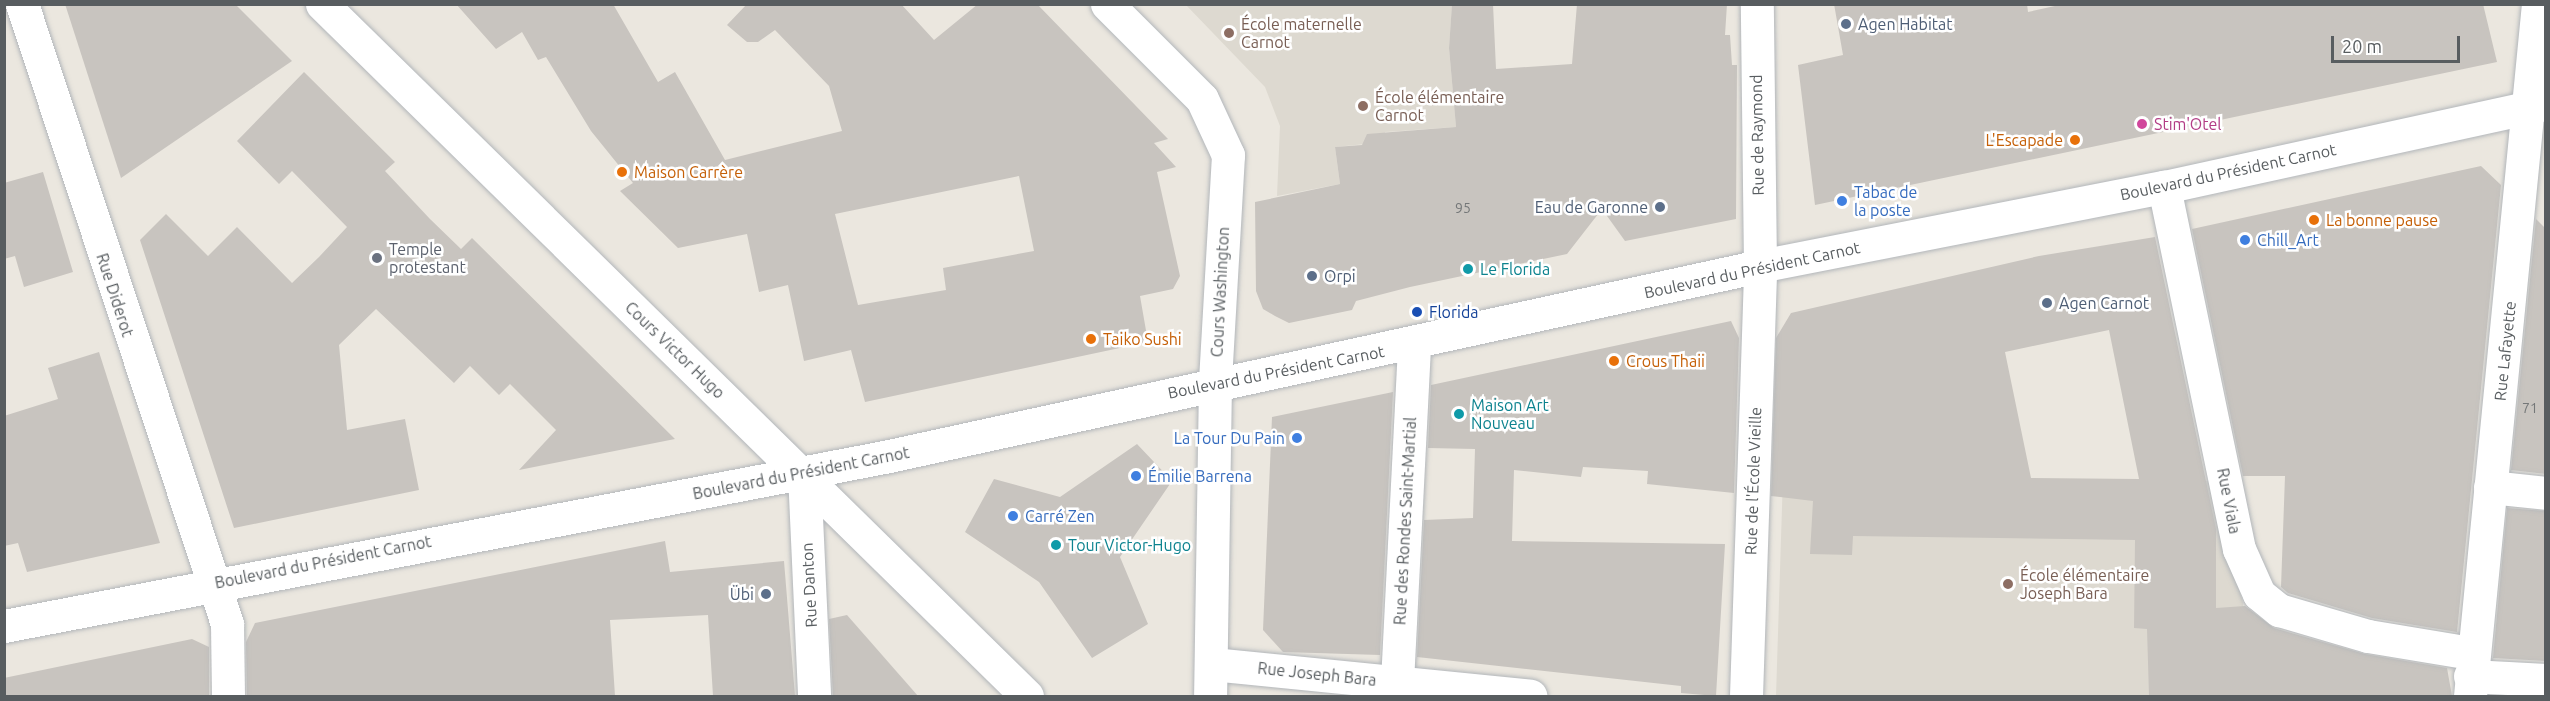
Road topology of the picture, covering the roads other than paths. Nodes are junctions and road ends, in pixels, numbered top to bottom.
1 (22, 4) edge
2 (322, 4) edge
3 (1107, 4) edge
4 (1757, 4) edge
5 (2538, 4) edge
6 (2537, 105) edge
7 (2164, 187) junction
8 (1760, 266) junction
9 (1414, 344) junction
10 (1215, 383) junction
11 (804, 473) junction
12 (2490, 487) junction
13 (2546, 493) edge
14 (213, 583) junction
15 (4, 626) edge
16 (1212, 664) junction
17 (2470, 675) edge
18 (2546, 680) edge
19 (1400, 689) edge
20 (228, 696) edge
21 (814, 696) edge
22 (1027, 696) edge
23 (1210, 696) edge
24 (1530, 696) edge
25 (1746, 696) edge

1 - 14 street, Rue Diderot
2 - 11 street, Cours Victor Hugo
3 - 10 street, Cours Washington
4 - 8 street, Rue de Raymond
5 - 6 street, Rue Lafayette
6 - 7 street, Boulevard du Président Carnot
6 - 12 street, Rue Lafayette
7 - 8 street, Boulevard du Président Carnot
7 - 17 street, Rue Viala
8 - 9 street, Boulevard du Président Carnot
8 - 25 street, Rue de l'École Vieille
9 - 10 street, Boulevard du Président Carnot
9 - 19 street, Rue des Rondes Saint-Martial
10 - 11 street, Boulevard du Président Carnot
10 - 16 street, Cours Washington
11 - 14 street, Boulevard du Président Carnot
11 - 21 street, Rue Danton
11 - 22 street, Cours Victor Hugo
12 - 13 street
12 - 17 street, Rue Lafayette
14 - 15 street, Boulevard du Président Carnot
14 - 20 street, Rue Diderot
16 - 19 street, Rue Joseph Bara
16 - 23 street, Cours Washington
17 - 18 street, Rue Viala
19 - 24 street, Rue Joseph Bara

